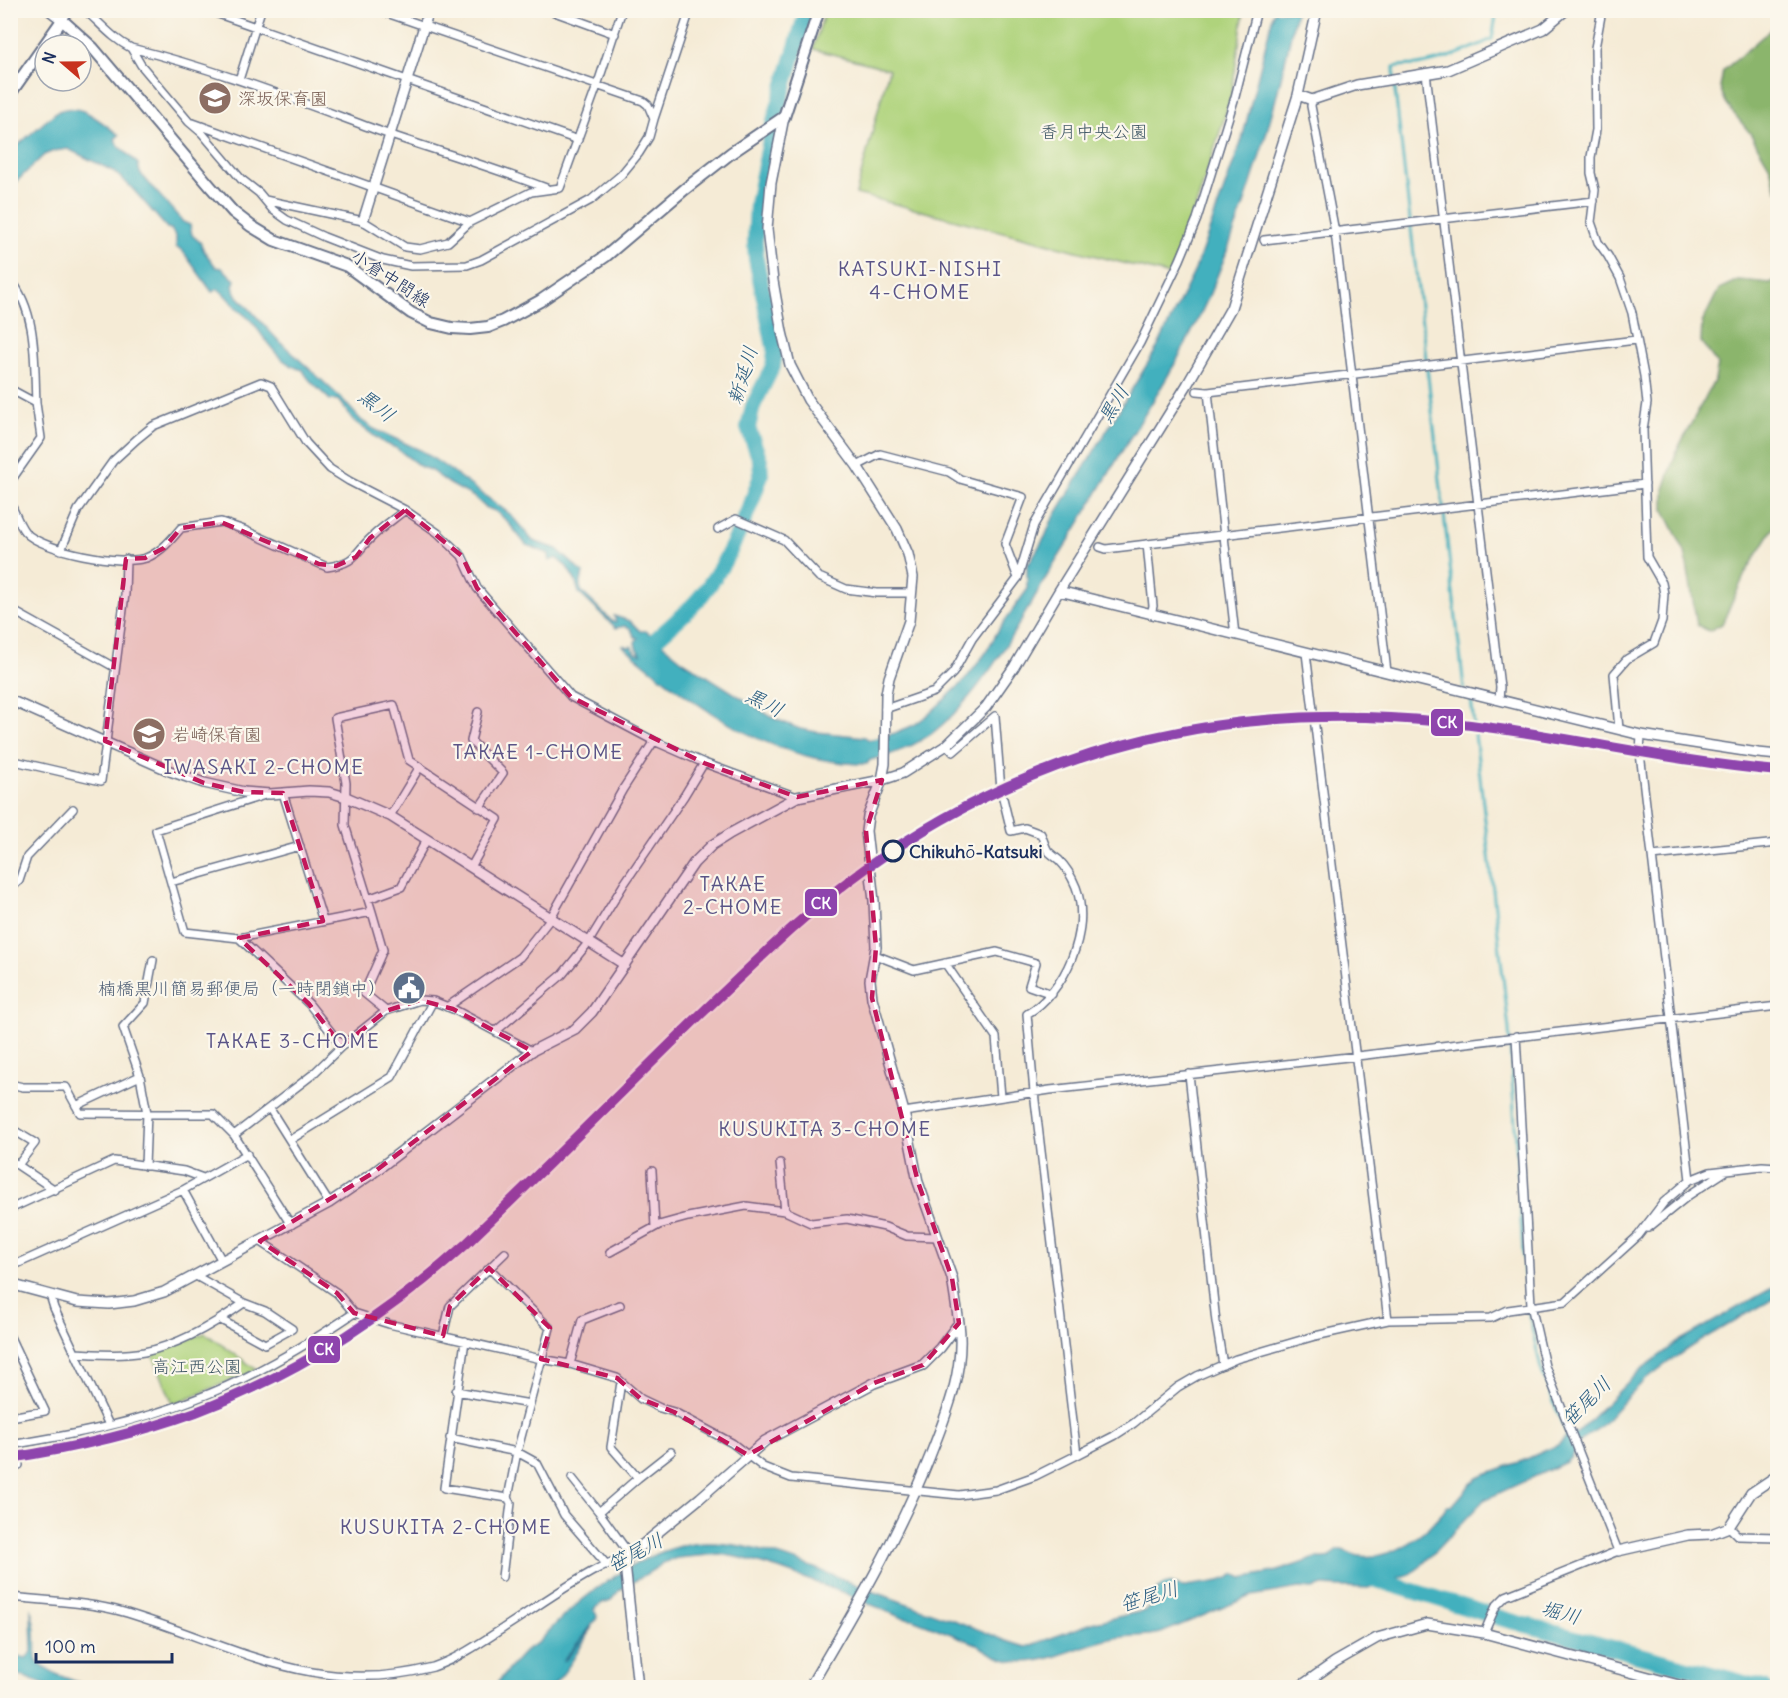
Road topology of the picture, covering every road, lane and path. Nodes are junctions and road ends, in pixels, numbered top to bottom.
1 (49, 10) edge
2 (85, 10) edge
3 (207, 10) edge
4 (261, 10) edge
5 (378, 10) edge
6 (429, 10) edge
7 (549, 10) edge
8 (622, 10) edge
9 (690, 10) edge
10 (819, 10) edge
11 (1257, 10) edge
12 (1317, 10) edge
13 (1566, 10) edge
14 (1602, 10) edge
15 (65, 14) edge
16 (424, 26) junction
17 (256, 27) junction
18 (615, 34) junction
19 (131, 48) junction
20 (1426, 73) junction
21 (407, 79) junction
22 (239, 80) junction
23 (597, 86) junction
24 (10, 94) edge
25 (1298, 95) junction
26 (1312, 100) junction
27 (784, 117) junction
28 (654, 119) junction
29 (189, 122) junction
30 (390, 134) junction
31 (578, 140) junction
32 (373, 187) junction
33 (547, 189) junction
34 (265, 200) junction
35 (1594, 201) junction
36 (1443, 220) junction
37 (363, 221) junction
38 (470, 222) junction
39 (1335, 232) junction
40 (1264, 240) dead end
41 (12, 284) edge
42 (1636, 340) junction
43 (1461, 361) junction
44 (1353, 374) junction
45 (10, 389) edge
46 (1197, 391) dead end
47 (1208, 392) junction
48 (36, 403) junction
49 (857, 466) junction
50 (10, 482) edge
51 (1645, 484) junction
52 (10, 503) edge
53 (1478, 503) junction
54 (405, 510) junction
55 (1370, 517) junction
56 (718, 529) dead end
57 (1224, 534) junction
58 (1147, 544) junction
59 (1100, 547) dead end
60 (62, 550) junction
61 (126, 559) junction
62 (1018, 578) junction
63 (1059, 591) junction
64 (911, 593) junction
65 (10, 609) edge
66 (1150, 614) junction
67 (1235, 635) junction
68 (1306, 652) junction
69 (114, 667) junction
70 (1387, 672) junction
71 (10, 700) edge
72 (1499, 700) junction
73 (885, 709) junction
74 (478, 712) dead end
75 (1619, 729) junction
76 (1641, 735) junction
77 (105, 741) junction
78 (654, 741) junction
79 (947, 745) junction
80 (1778, 754) edge
81 (10, 760) edge
82 (704, 763) junction
83 (418, 768) junction
84 (882, 780) junction
85 (283, 793) junction
86 (270, 794) junction
87 (346, 797) junction
88 (797, 797) junction
89 (479, 808) junction
90 (73, 809) dead end
91 (390, 816) junction
92 (427, 839) junction
93 (1778, 843) edge
94 (300, 846) junction
95 (1652, 856) junction
96 (471, 867) junction
97 (171, 882) junction
98 (10, 889) edge
99 (368, 899) junction
100 (372, 912) junction
101 (550, 919) junction
102 (323, 921) junction
103 (240, 938) junction
104 (588, 943) junction
105 (875, 955) junction
106 (153, 960) dead end
107 (945, 963) junction
108 (625, 966) junction
109 (1052, 994) junction
110 (433, 1001) junction
111 (1778, 1006) edge
112 (447, 1007) junction
113 (386, 1011) junction
114 (1671, 1019) junction
115 (496, 1030) junction
116 (1516, 1036) junction
117 (342, 1046) junction
118 (532, 1051) junction
119 (1356, 1056) junction
120 (1189, 1074) junction
121 (140, 1076) junction
122 (10, 1084) edge
123 (1034, 1092) junction
124 (1000, 1097) junction
125 (76, 1106) junction
126 (270, 1108) junction
127 (904, 1112) junction
128 (147, 1113) junction
129 (10, 1128) edge
130 (234, 1135) junction
131 (290, 1140) junction
132 (247, 1154) junction
133 (10, 1160) edge
134 (780, 1163) dead end
135 (18, 1165) junction
136 (145, 1166) junction
137 (1778, 1167) edge
138 (1729, 1169) junction
139 (652, 1171) dead end
140 (203, 1178) junction
141 (1690, 1180) junction
142 (55, 1190) junction
143 (183, 1190) junction
144 (329, 1203) junction
145 (10, 1209) edge
146 (785, 1211) junction
147 (291, 1225) junction
148 (655, 1227) junction
149 (1638, 1236) junction
150 (938, 1237) junction
151 (260, 1241) junction
152 (610, 1252) dead end
153 (505, 1253) dead end
154 (222, 1261) junction
155 (10, 1267) edge
156 (489, 1268) junction
157 (196, 1276) junction
158 (10, 1284) edge
159 (50, 1295) junction
160 (244, 1303) junction
161 (620, 1305) dead end
162 (1531, 1305) junction
163 (354, 1313) junction
164 (221, 1320) junction
165 (1388, 1320) junction
166 (959, 1323) junction
167 (443, 1335) junction
168 (10, 1337) edge
169 (465, 1341) junction
170 (75, 1353) junction
171 (541, 1359) junction
172 (570, 1364) junction
173 (1222, 1365) junction
174 (621, 1382) junction
175 (456, 1391) junction
176 (530, 1404) junction
177 (10, 1417) edge
178 (109, 1425) junction
179 (450, 1438) junction
180 (10, 1445) edge
181 (517, 1452) junction
182 (671, 1452) dead end
183 (747, 1455) junction
184 (1077, 1455) junction
185 (10, 1465) edge
186 (19, 1465) dead end
187 (1778, 1475) edge
188 (572, 1478) dead end
189 (638, 1478) junction
190 (916, 1493) junction
191 (508, 1498) junction
192 (598, 1512) junction
193 (1729, 1527) junction
194 (1778, 1537) edge
195 (1618, 1551) junction
196 (630, 1555) junction
197 (607, 1565) junction
198 (502, 1577) dead end
199 (10, 1597) edge
200 (1484, 1631) junction
201 (638, 1688) edge
202 (809, 1688) edge
203 (1298, 1688) edge
204 (1690, 1688) edge

1 - 15 street
2 - 19 street
3 - 17 street
4 - 17 street
5 - 16 street
6 - 16 street
7 - 18 street
8 - 18 street
9 - 28 street
10 - 27 main road
11 - 62 street
12 - 25 street
13 - 20 street
14 - 35 street
15 - 24 main road
15 - 27 main road, 小倉中間線
16 - 21 street
16 - 23 street
17 - 21 street
17 - 22 street
18 - 23 street
19 - 22 street
19 - 29 street
20 - 26 street
20 - 36 street
21 - 30 street
21 - 31 street
22 - 30 street
23 - 28 street
23 - 31 street
25 - 26 street
25 - 63 street
26 - 39 street
27 - 49 street
28 - 34 street
29 - 32 street
29 - 34 street
30 - 32 street
30 - 33 street
31 - 33 street
32 - 37 street
32 - 38 street
33 - 38 street
34 - 37 street
35 - 36 street
35 - 42 street
36 - 39 street
36 - 43 street
37 - 38 street
39 - 40 street
39 - 44 street
41 - 48 street
42 - 43 street
42 - 51 street
43 - 44 street
43 - 53 street
44 - 47 street
44 - 55 street
45 - 48 street
46 - 47 street
47 - 57 street
48 - 50 street
49 - 62 street
49 - 64 street
51 - 53 street
51 - 75 street
52 - 60 street
53 - 55 street
53 - 72 street
54 - 60 street
54 - 61 street
54 - 78 street
55 - 57 street
55 - 70 street
56 - 64 street
57 - 58 street
57 - 67 street
58 - 59 street
58 - 66 street
60 - 61 street
61 - 69 street
62 - 73 street
63 - 66 street
63 - 79 street
64 - 73 street
65 - 69 street
66 - 67 street
67 - 68 street
68 - 70 street
68 - 119 street
69 - 77 street
70 - 72 street
71 - 77 street
72 - 75 street
73 - 84 street
74 - 89 street
75 - 76 street
76 - 80 street
76 - 95 street
77 - 81 street
77 - 86 street
78 - 82 street
78 - 101 street
79 - 84 street
79 - 109 street
82 - 88 street
82 - 104 street
83 - 87 street
83 - 89 street
83 - 91 street
84 - 88 street
84 - 105 street
85 - 86 street
85 - 87 street
85 - 94 street
86 - 97 street
87 - 91 street
87 - 99 street
88 - 108 street
89 - 96 street
90 - 98 street
91 - 92 street
92 - 96 street
92 - 99 street
93 - 95 street
94 - 97 street
94 - 102 street
95 - 114 street
96 - 101 street
97 - 103 street
99 - 100 street
100 - 102 street
100 - 113 street
101 - 104 street
101 - 112 street
102 - 103 street
103 - 117 street
104 - 108 street
104 - 115 street
105 - 107 street
105 - 127 street
106 - 121 street
107 - 109 street
107 - 124 street
108 - 118 street
109 - 123 street
110 - 112 street
110 - 113 street
110 - 131 street
111 - 114 street
112 - 115 street
113 - 117 street
114 - 116 street
114 - 141 street
115 - 118 street
116 - 119 street
116 - 162 street
117 - 126 street
118 - 144 street
119 - 120 street
119 - 165 street
120 - 123 street
120 - 173 street
121 - 125 street
121 - 128 street
122 - 125 street
123 - 124 street
123 - 184 street
124 - 127 street
125 - 128 street
126 - 130 street
126 - 131 street
127 - 150 street
128 - 130 street
128 - 136 street
129 - 135 street
130 - 132 street
131 - 144 street
132 - 140 street
132 - 147 street
133 - 135 street
134 - 146 street
135 - 142 street
136 - 140 street
136 - 142 street
137 - 138 street
138 - 141 street
138 - 149 street
139 - 148 street
140 - 143 street
141 - 149 street
142 - 145 street
143 - 154 street
143 - 155 street
144 - 147 street
146 - 148 street
146 - 150 street
147 - 151 street
148 - 152 street
149 - 162 street
150 - 166 street
151 - 154 street
151 - 163 street
153 - 156 street
154 - 157 street
156 - 167 street
156 - 171 street
157 - 159 street
157 - 160 street
158 - 159 street
159 - 170 street
160 - 164 street
160 - 164 street
161 - 172 street
162 - 165 street
162 - 195 street
163 - 167 street
163 - 178 street
164 - 170 street
165 - 173 street
166 - 183 street
166 - 190 street
167 - 169 street
168 - 177 street
169 - 171 street
169 - 175 street
170 - 178 street
171 - 172 street
171 - 176 street
172 - 174 street
173 - 184 street
174 - 183 street
174 - 189 street
175 - 176 street
175 - 179 street
176 - 181 street
178 - 180 street
179 - 181 street
179 - 191 street
181 - 191 street
181 - 197 street
182 - 189 street
183 - 190 street
183 - 196 street
184 - 190 street
185 - 186 street
187 - 193 street
188 - 192 street
189 - 192 street
190 - 202 street
191 - 198 street
192 - 196 street
193 - 194 street
193 - 195 street
195 - 200 street
196 - 197 street
196 - 201 street
197 - 199 street
200 - 203 street
200 - 204 street

